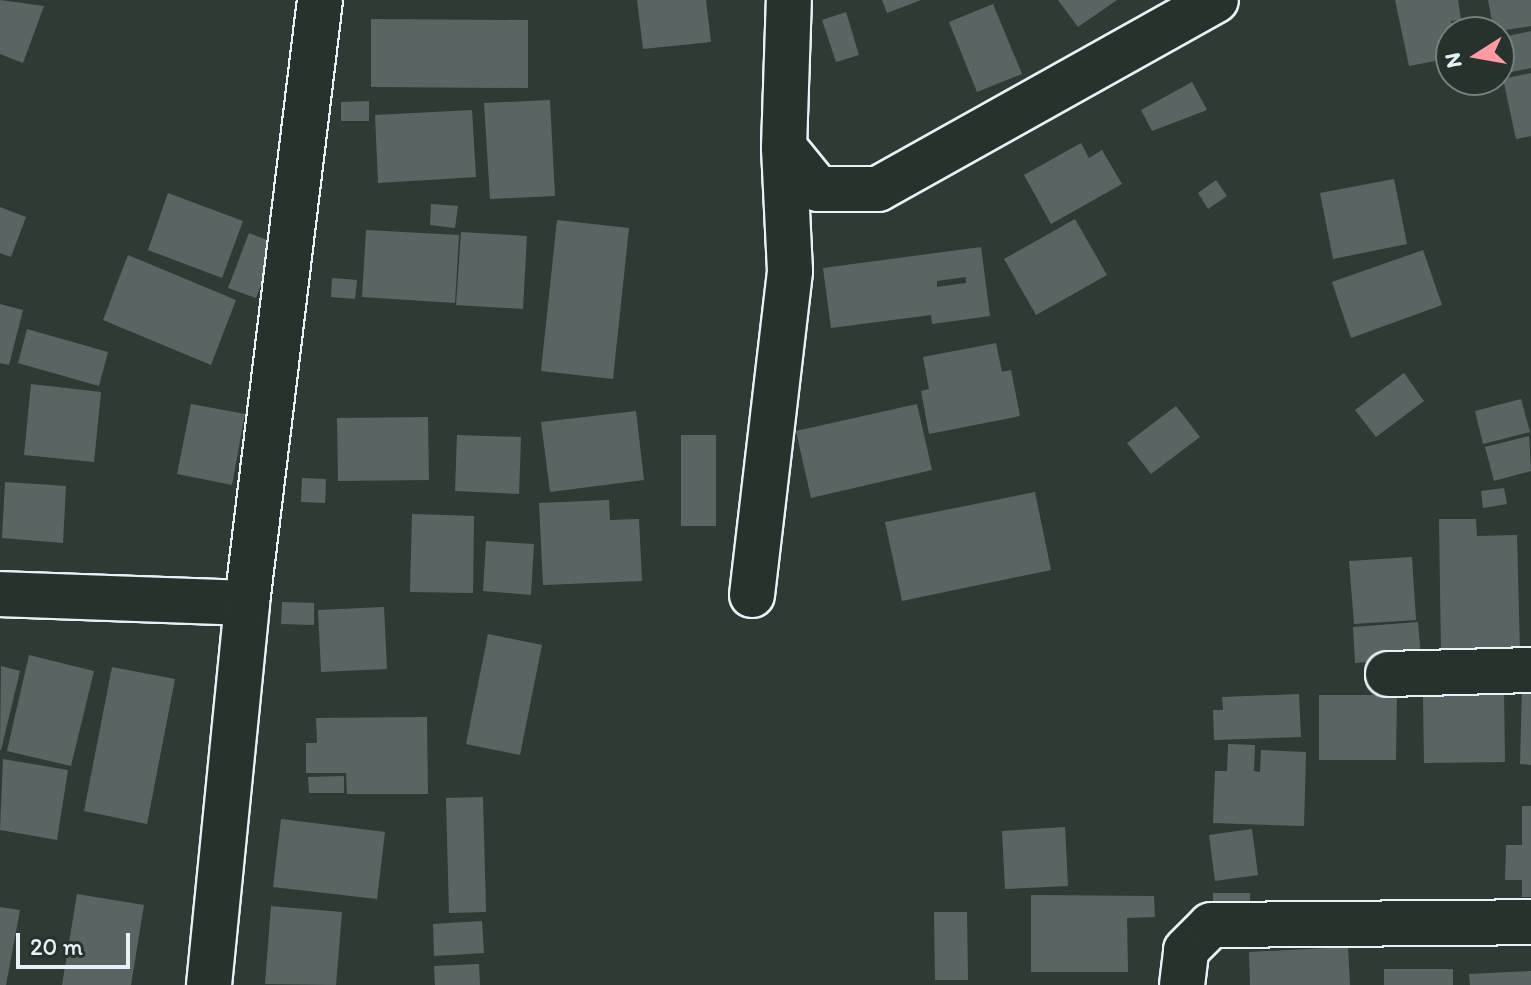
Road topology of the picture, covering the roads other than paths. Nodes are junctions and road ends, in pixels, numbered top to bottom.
1 (320, 0) edge
2 (789, 0) edge
3 (1216, 0) edge
4 (784, 147) junction
5 (0, 594) edge
6 (752, 595) dead end
7 (247, 603) junction
8 (1531, 670) edge
9 (1388, 674) dead end
10 (1531, 922) edge
11 (209, 985) edge
12 (1182, 985) edge

1 - 7 street
2 - 4 street
3 - 4 street
4 - 6 street
5 - 7 street
7 - 11 street
8 - 9 street
10 - 12 street

